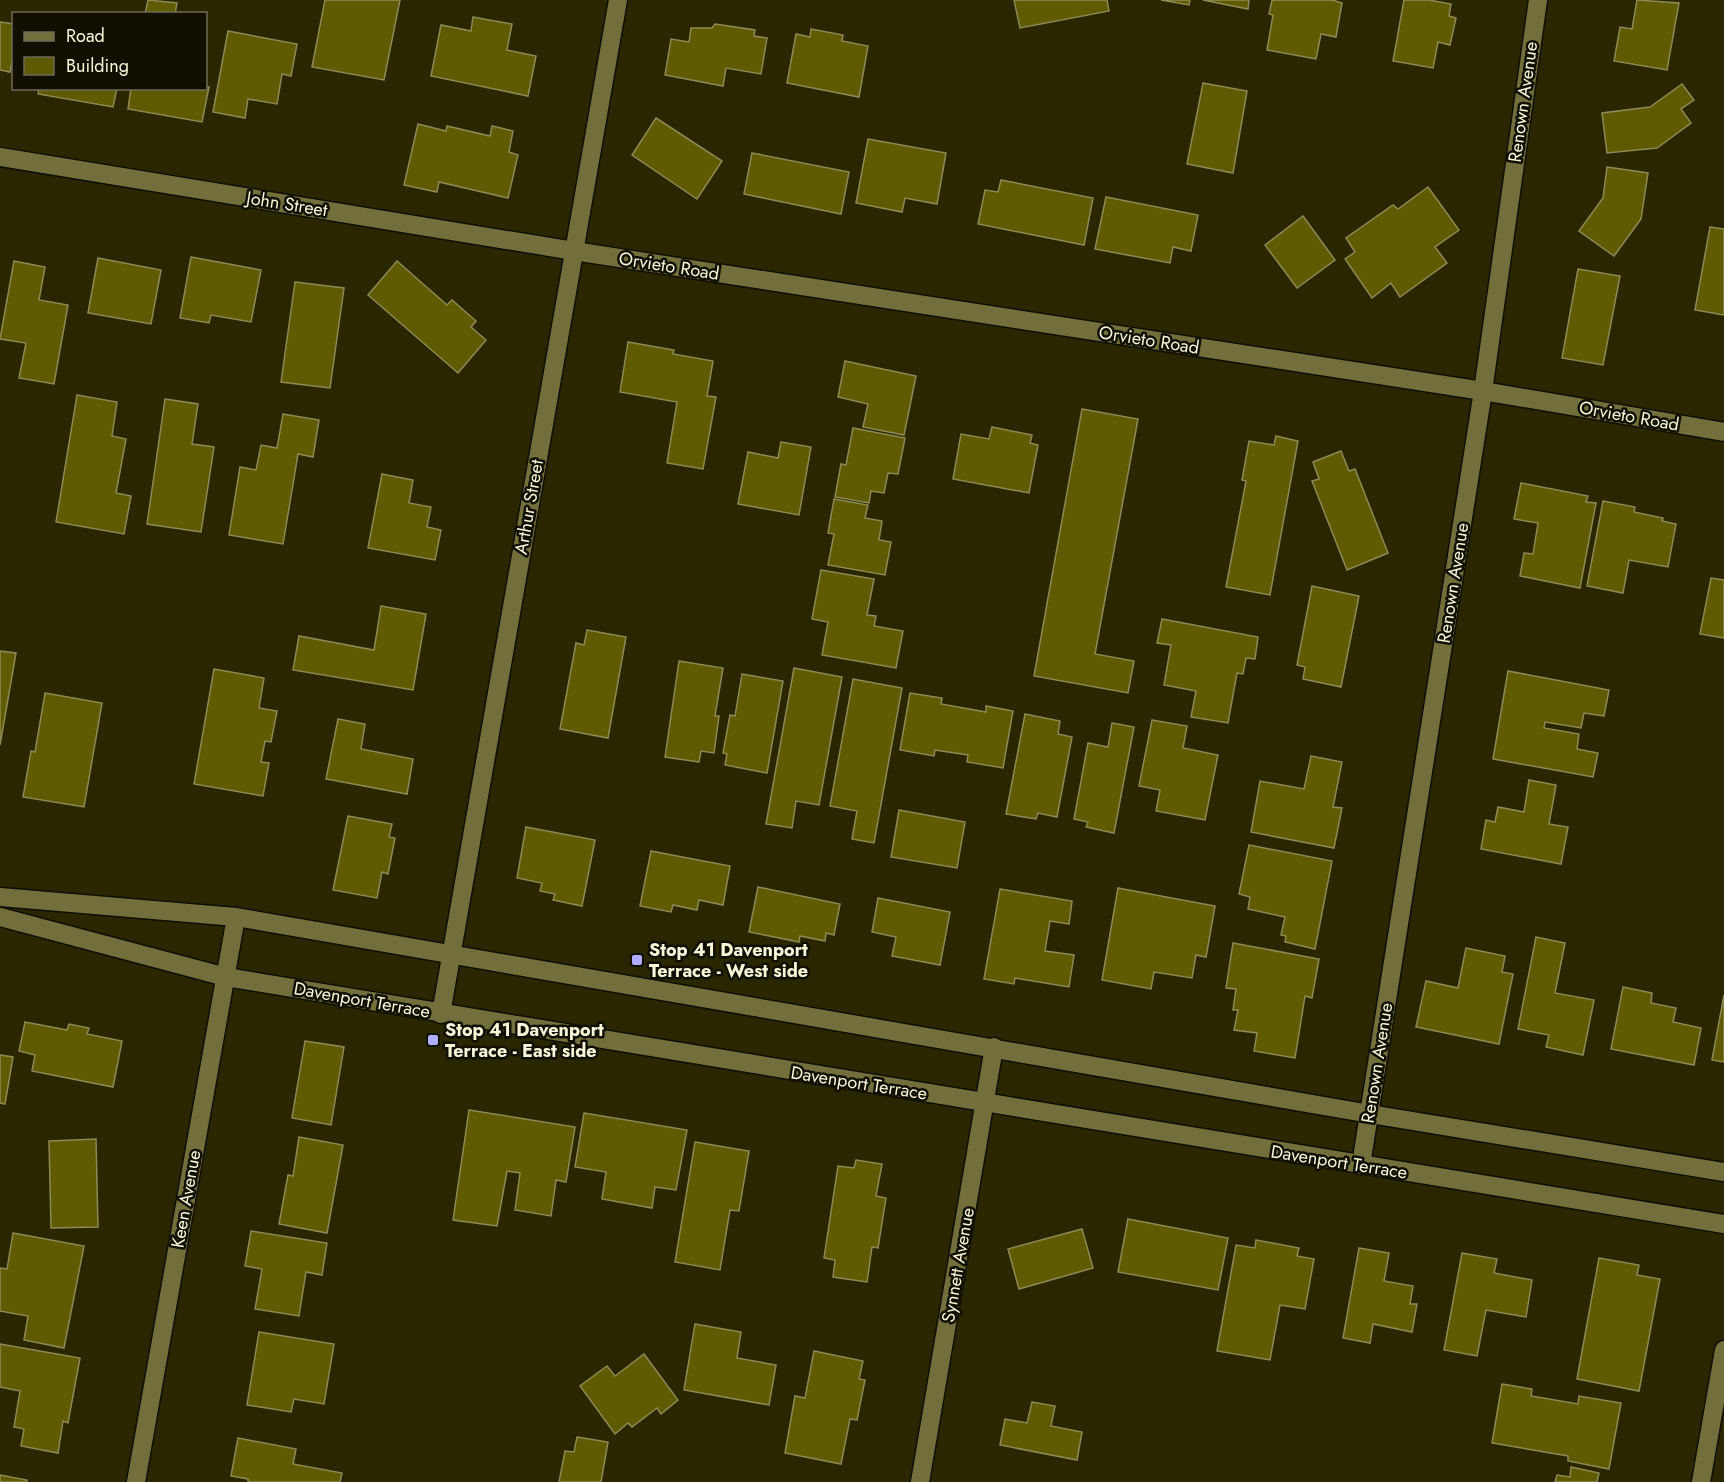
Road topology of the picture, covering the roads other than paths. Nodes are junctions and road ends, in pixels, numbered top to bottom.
1 (618, 0) edge
2 (1538, 0) edge
3 (0, 157) edge
4 (574, 251) junction
5 (1483, 391) junction
6 (1724, 432) edge
7 (0, 897) edge
8 (0, 916) edge
9 (236, 916) junction
10 (452, 954) junction
11 (226, 977) junction
12 (441, 1014) junction
13 (994, 1047) junction
14 (986, 1104) junction
15 (1370, 1114) junction
16 (1361, 1165) junction
17 (1724, 1172) edge
18 (1724, 1224) edge
19 (1724, 1350) edge
20 (136, 1482) edge
21 (920, 1482) edge
22 (1701, 1482) edge

1 - 4 street, Arthur Street
2 - 5 street, Renown Avenue
3 - 4 street, John Street
4 - 5 street, Orvieto Road
4 - 10 street, Arthur Street
5 - 6 street, Orvieto Road
5 - 15 street, Renown Avenue
7 - 9 street
8 - 11 street, Davenport Terrace
9 - 10 street
9 - 11 street, Keen Avenue
10 - 12 street, Arthur Street
10 - 13 street
11 - 12 street, Davenport Terrace
11 - 20 street, Keen Avenue
12 - 14 street, Davenport Terrace
13 - 14 street, Synnett Avenue
13 - 15 street
14 - 16 street, Davenport Terrace
14 - 21 street, Synnett Avenue
15 - 16 street, Renown Avenue
15 - 17 street
16 - 18 street, Davenport Terrace
19 - 22 street

